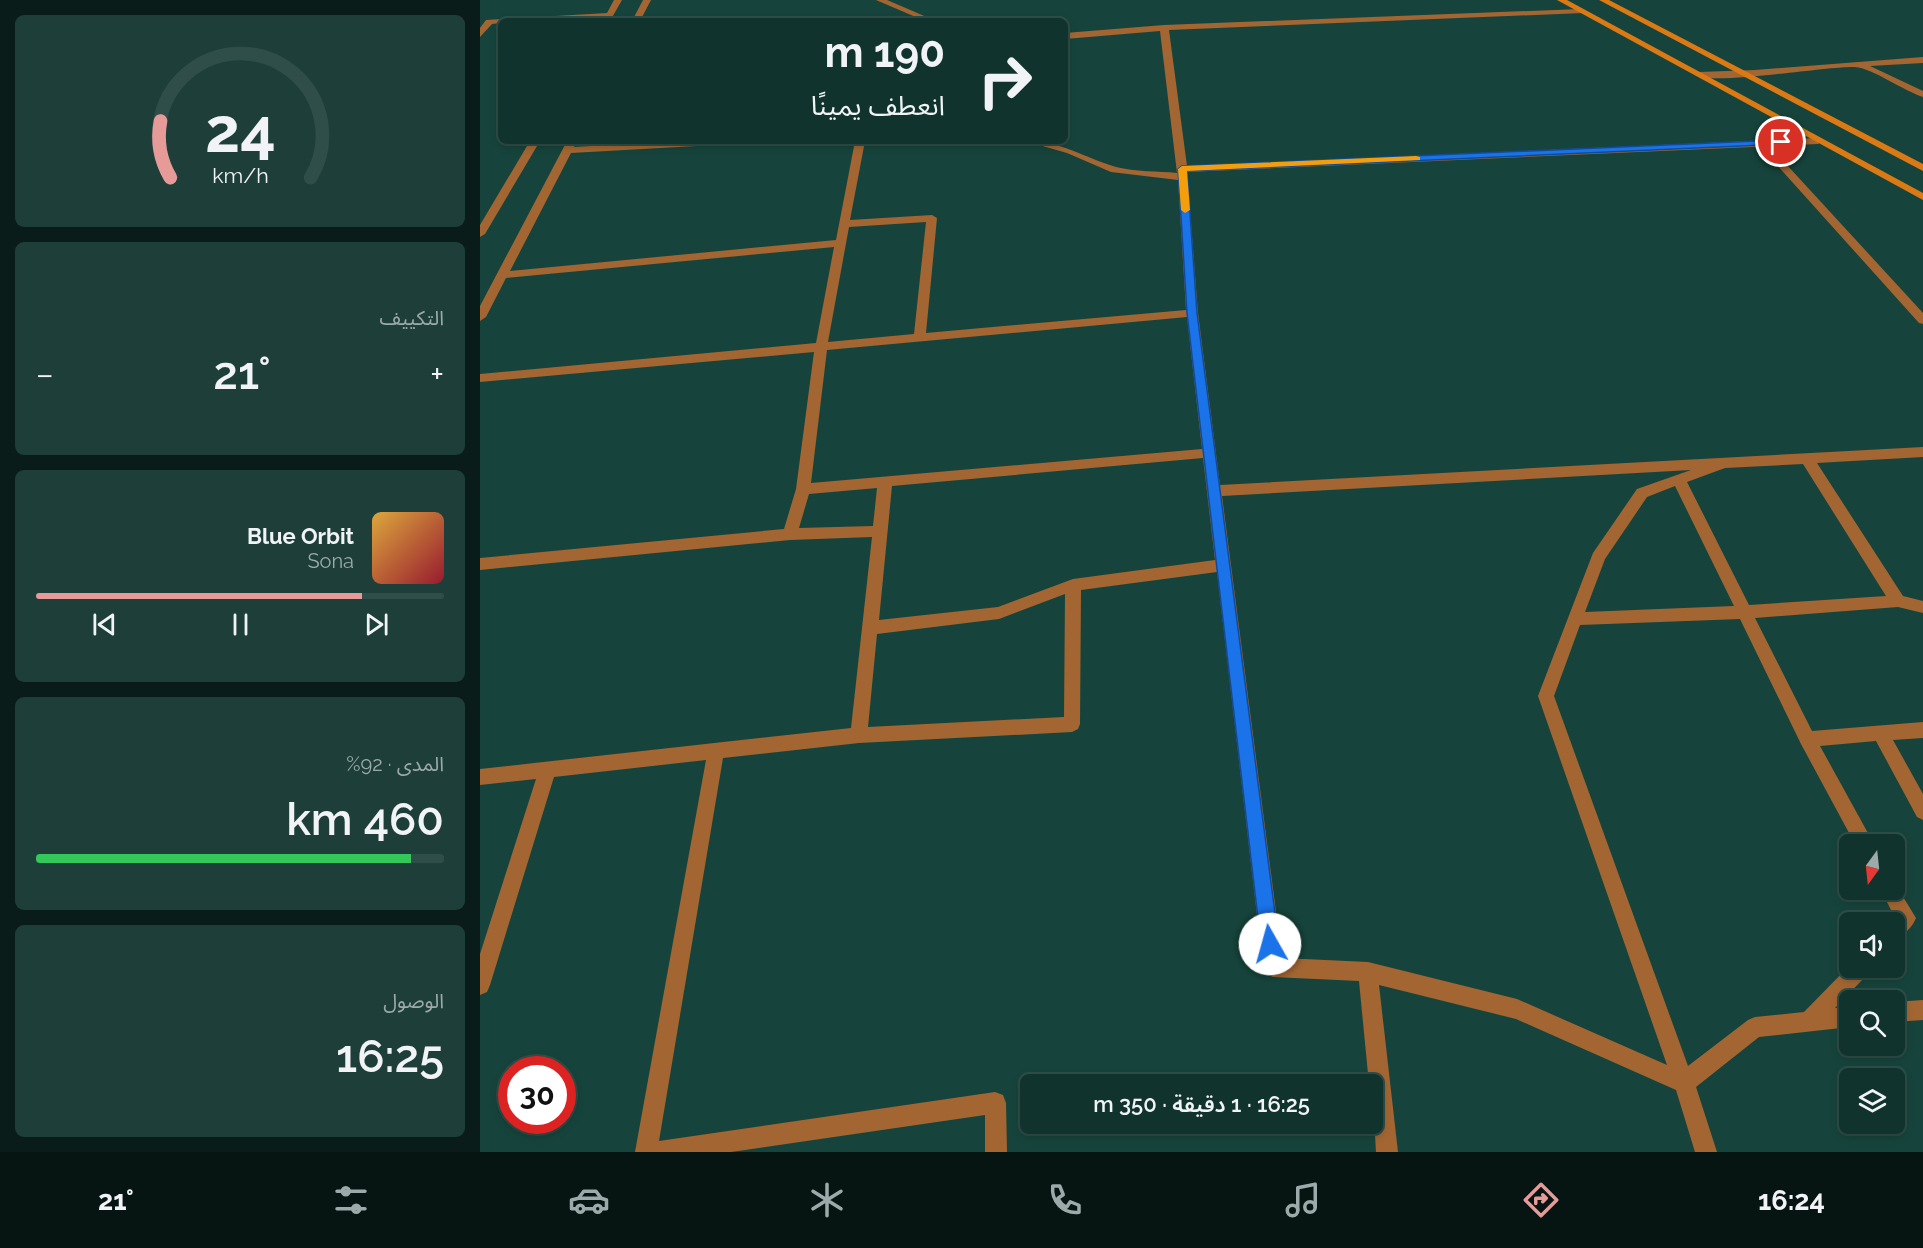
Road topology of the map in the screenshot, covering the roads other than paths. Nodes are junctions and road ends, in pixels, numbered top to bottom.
1 (618, 0) edge
2 (647, 0) edge
3 (880, 0) edge
4 (1561, 0) edge
5 (1603, 0) edge
6 (1580, 10) junction
7 (607, 18) edge
8 (638, 18) edge
9 (924, 18) edge
10 (498, 21) edge
11 (1164, 28) junction
12 (480, 34) edge
13 (1068, 36) edge
14 (1923, 60) edge
15 (1856, 63) junction
16 (1699, 75) junction
17 (1745, 75) junction
18 (1923, 94) edge
19 (1818, 141) junction
20 (1762, 143) junction
21 (533, 144) edge
22 (610, 144) edge
23 (859, 144) edge
24 (1042, 144) edge
25 (570, 145) edge
26 (1923, 168) edge
27 (1183, 173) junction
28 (1923, 197) edge
29 (844, 224) junction
30 (480, 234) edge
31 (841, 243) junction
32 (502, 275) junction
33 (1192, 313) junction
34 (480, 317) edge
35 (1923, 320) edge
36 (920, 337) junction
37 (821, 347) junction
38 (480, 378) edge
39 (1923, 452) edge
40 (1209, 453) junction
41 (1807, 458) junction
42 (1727, 462) junction
43 (1679, 480) junction
44 (885, 482) junction
45 (803, 489) junction
46 (1214, 491) junction
47 (881, 531) junction
48 (790, 534) junction
49 (480, 564) edge
50 (1223, 565) junction
51 (1073, 585) junction
52 (1898, 601) junction
53 (1923, 607) edge
54 (1744, 612) junction
55 (1575, 619) junction
56 (870, 628) junction
57 (1923, 730) edge
58 (1880, 734) junction
59 (859, 735) junction
60 (1807, 739) junction
61 (716, 751) junction
62 (548, 769) junction
63 (480, 777) edge
64 (1923, 811) edge
65 (1859, 834) edge
66 (1368, 972) junction
67 (1850, 978) edge
68 (480, 985) edge
69 (1923, 1010) edge
70 (1905, 1011) edge
71 (1839, 1018) edge
72 (1810, 1020) junction
73 (1684, 1083) junction
74 (646, 1152) edge
75 (656, 1152) edge
76 (996, 1152) edge
77 (1387, 1152) edge
78 (1706, 1152) edge

1 - 7 street
2 - 8 street
3 - 9 street
4 - 6 street
5 - 17 street
6 - 11 street
6 - 16 street
10 - 12 street
11 - 13 street
11 - 27 street
14 - 15 street
15 - 17 street
15 - 18 street
16 - 17 street
16 - 19 street
17 - 26 street
19 - 20 street
19 - 28 street
20 - 27 street
20 - 35 street
21 - 30 street
22 - 25 street
23 - 29 street
24 - 27 street
25 - 32 street
27 - 33 street
29 - 31 street
29 - 36 street
31 - 32 street
31 - 37 street
32 - 34 street
33 - 36 street
33 - 40 street
36 - 37 street
37 - 38 street
37 - 45 street
39 - 41 street
40 - 44 street
40 - 46 street
41 - 42 street
41 - 52 street
42 - 43 street
42 - 46 street
43 - 54 street
43 - 55 street
44 - 45 street
44 - 47 street
45 - 48 street
46 - 50 street
47 - 48 street
47 - 56 street
48 - 49 street
50 - 51 street
50 - 66 street
51 - 56 street
51 - 59 street
52 - 53 street
52 - 54 street
54 - 55 street
54 - 60 street
55 - 73 street
56 - 59 street
57 - 58 street
58 - 60 street
58 - 64 street
59 - 61 street
60 - 65 street
61 - 62 street
61 - 74 street
62 - 63 street
62 - 68 street
66 - 73 street
66 - 77 street
67 - 72 street
69 - 70 street
71 - 72 street
72 - 73 street
73 - 78 street
75 - 76 street

